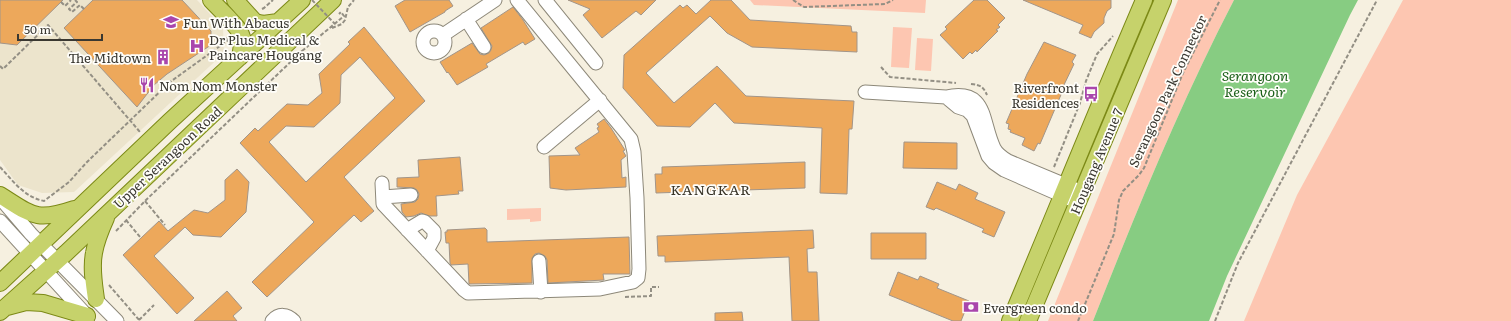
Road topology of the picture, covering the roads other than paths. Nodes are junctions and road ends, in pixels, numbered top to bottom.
1 (210, 0) edge
2 (235, 0) edge
3 (302, 0) edge
4 (496, 0) edge
5 (517, 0) edge
6 (545, 0) edge
7 (1144, 0) edge
8 (1163, 0) edge
9 (335, 8) edge
10 (466, 19) junction
11 (278, 22) junction
12 (443, 34) dead end
13 (484, 47) dead end
14 (240, 57) junction
15 (596, 63) dead end
16 (865, 92) dead end
17 (946, 97) junction
18 (600, 100) junction
19 (544, 147) dead end
20 (382, 183) dead end
21 (1064, 191) junction
22 (411, 196) dead end
23 (0, 197) edge
24 (383, 197) junction
25 (1081, 198) junction
26 (78, 207) junction
27 (107, 214) junction
28 (0, 221) edge
29 (407, 230) junction
30 (35, 249) junction
31 (427, 251) junction
32 (58, 261) junction
33 (541, 261) dead end
34 (45, 271) junction
35 (0, 283) edge
36 (541, 292) junction
37 (96, 299) junction
38 (3, 310) edge
39 (89, 318) edge
40 (117, 321) edge
41 (272, 321) edge
42 (294, 321) edge
43 (1010, 321) edge
44 (1028, 321) edge

1 - 14 main road
2 - 11 main road
3 - 11 main road, Upper Serangoon Road
4 - 10 street
5 - 18 street
6 - 15 street
7 - 21 main road, Hougang Avenue 7
8 - 25 main road, Hougang Avenue 7
9 - 27 main road, Upper Serangoon Road
10 - 12 street
10 - 13 street
11 - 14 main road, Upper Serangoon Road
14 - 26 main road, Upper Serangoon Road
16 - 17 street
17 - 21 street
17 - 21 street
18 - 19 street
18 - 36 street
20 - 24 street
21 - 25 street
21 - 43 main road, Hougang Avenue 7
22 - 24 street
23 - 26 main road
23 - 30 street
24 - 29 street
25 - 44 main road, Hougang Avenue 7
26 - 30 main road, Upper Serangoon Road
27 - 32 main road, Upper Serangoon Road
27 - 37 main road
28 - 30 street
29 - 31 street
29 - 31 street
30 - 32 street
30 - 34 street
30 - 35 main road, Upper Serangoon Road
31 - 36 street
32 - 34 main road, Upper Serangoon Road
32 - 37 street
33 - 36 street
34 - 38 main road, Upper Serangoon Road
34 - 39 street
37 - 40 street
38 - 39 main road
41 - 42 street

